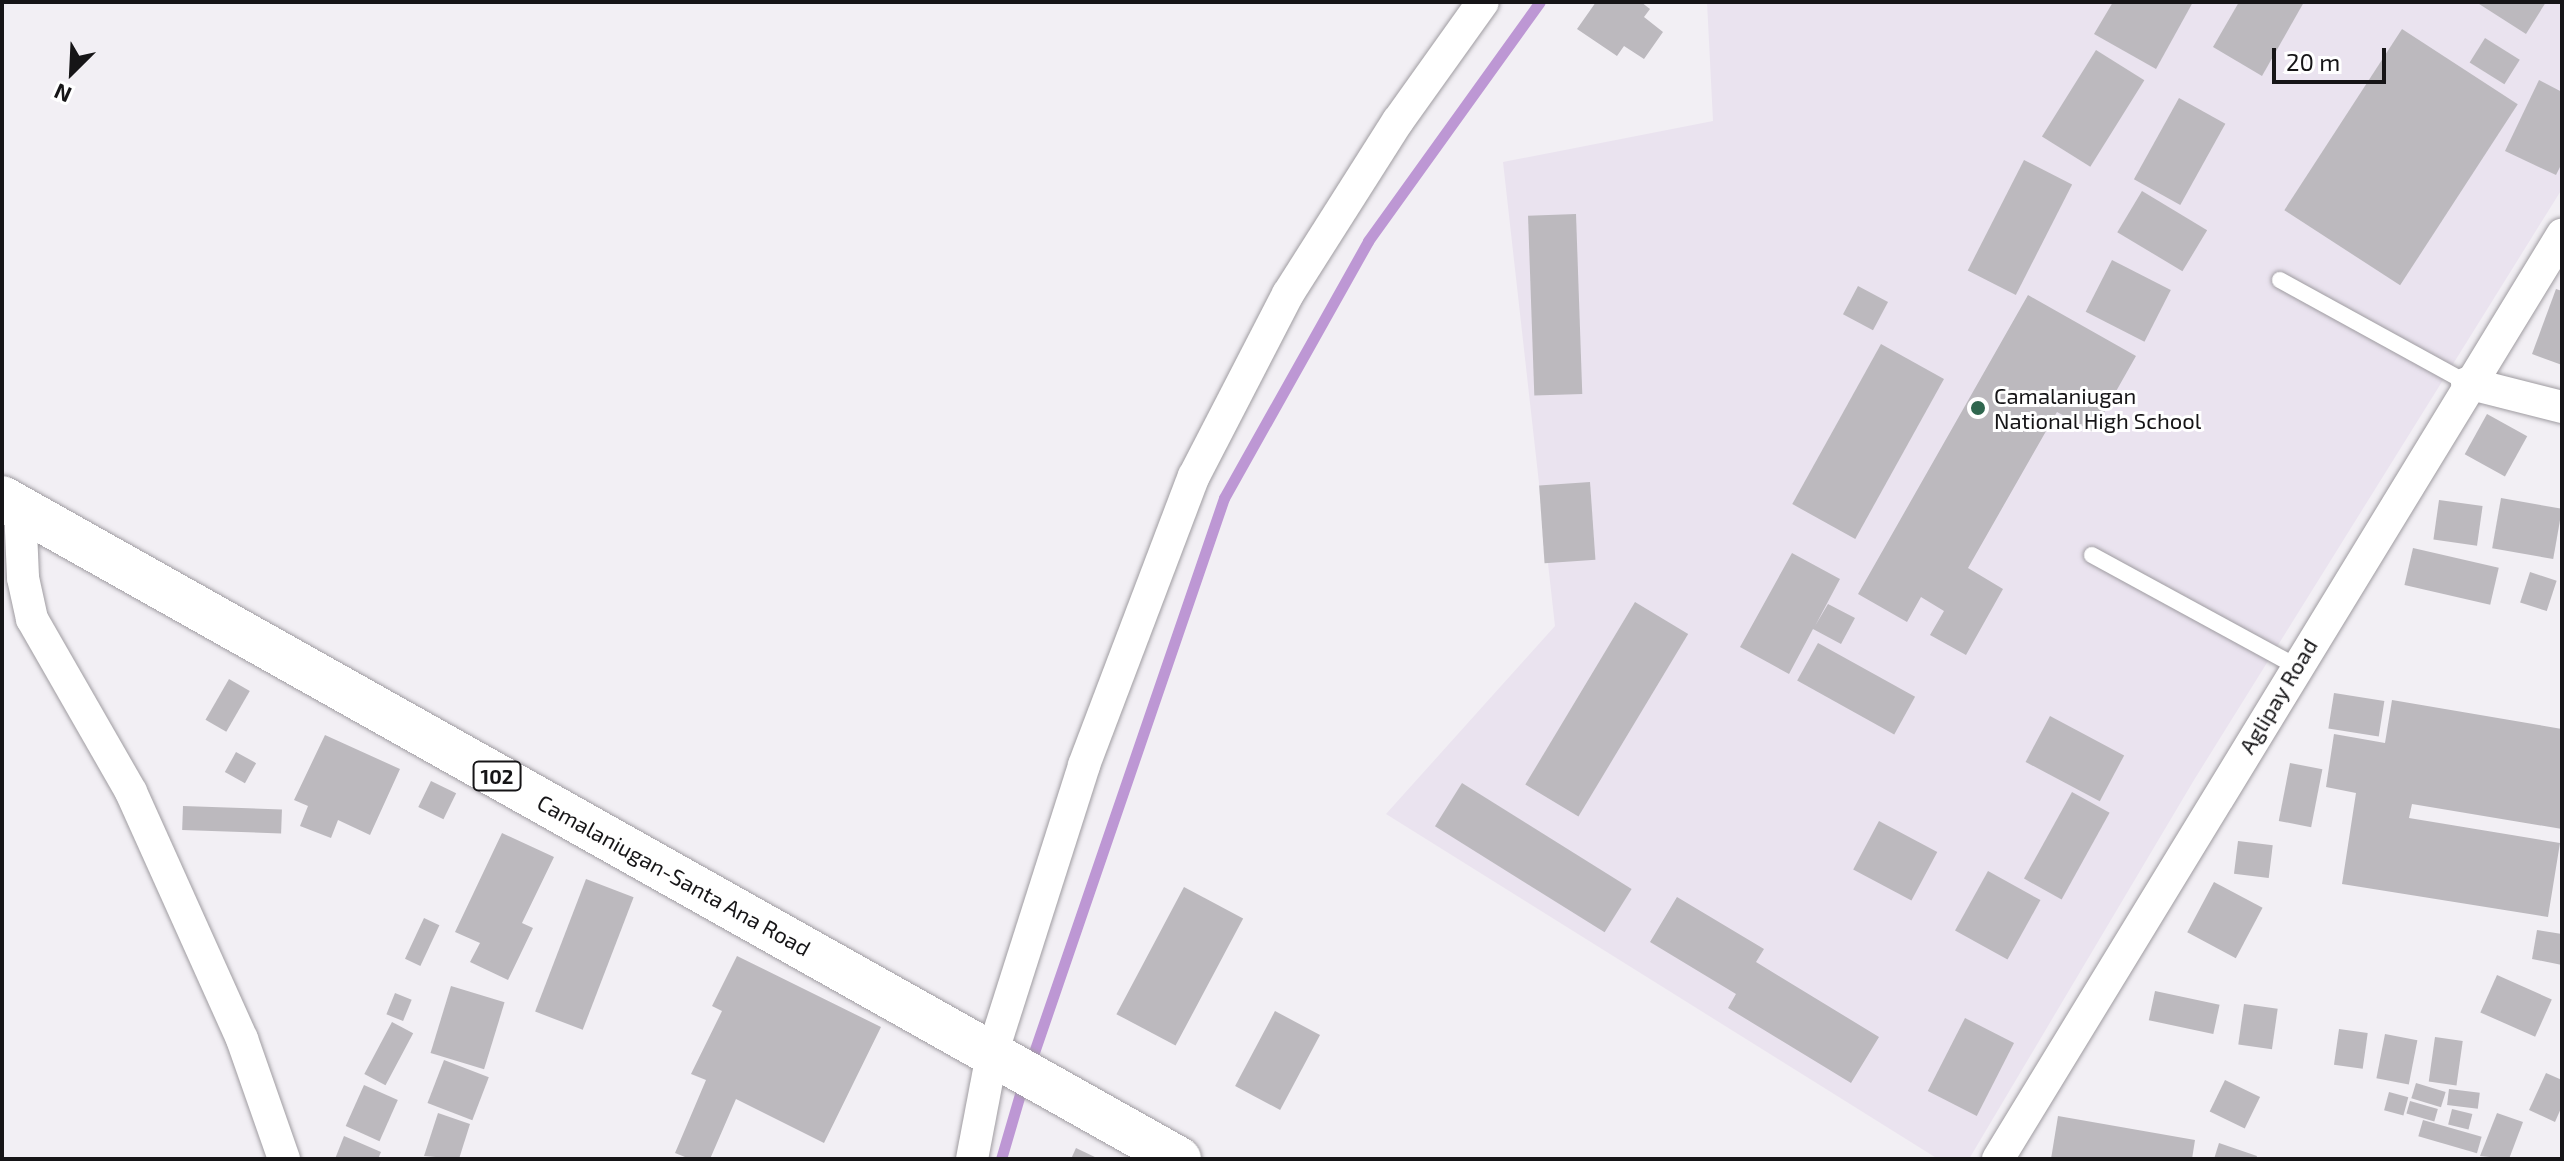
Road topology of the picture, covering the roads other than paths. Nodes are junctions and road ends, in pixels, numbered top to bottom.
1 (1483, 2) edge
2 (2562, 235) edge
3 (2280, 280) dead end
4 (2467, 383) junction
5 (2562, 407) edge
6 (11, 503) edge
7 (2092, 555) dead end
8 (2296, 666) junction
9 (996, 1056) junction
10 (284, 1159) edge
11 (972, 1159) edge
12 (1179, 1159) edge
13 (1998, 1159) edge

1 - 9 street
2 - 4 street, Aglipay Road
3 - 4 lane
4 - 5 street
4 - 8 street, Aglipay Road
6 - 9 main road, Camalaniugan-Santa Ana Road / 102
6 - 10 street
7 - 8 lane
8 - 13 street, Aglipay Road
9 - 11 street
9 - 12 main road, Camalaniugan-Santa Ana Road / 102

